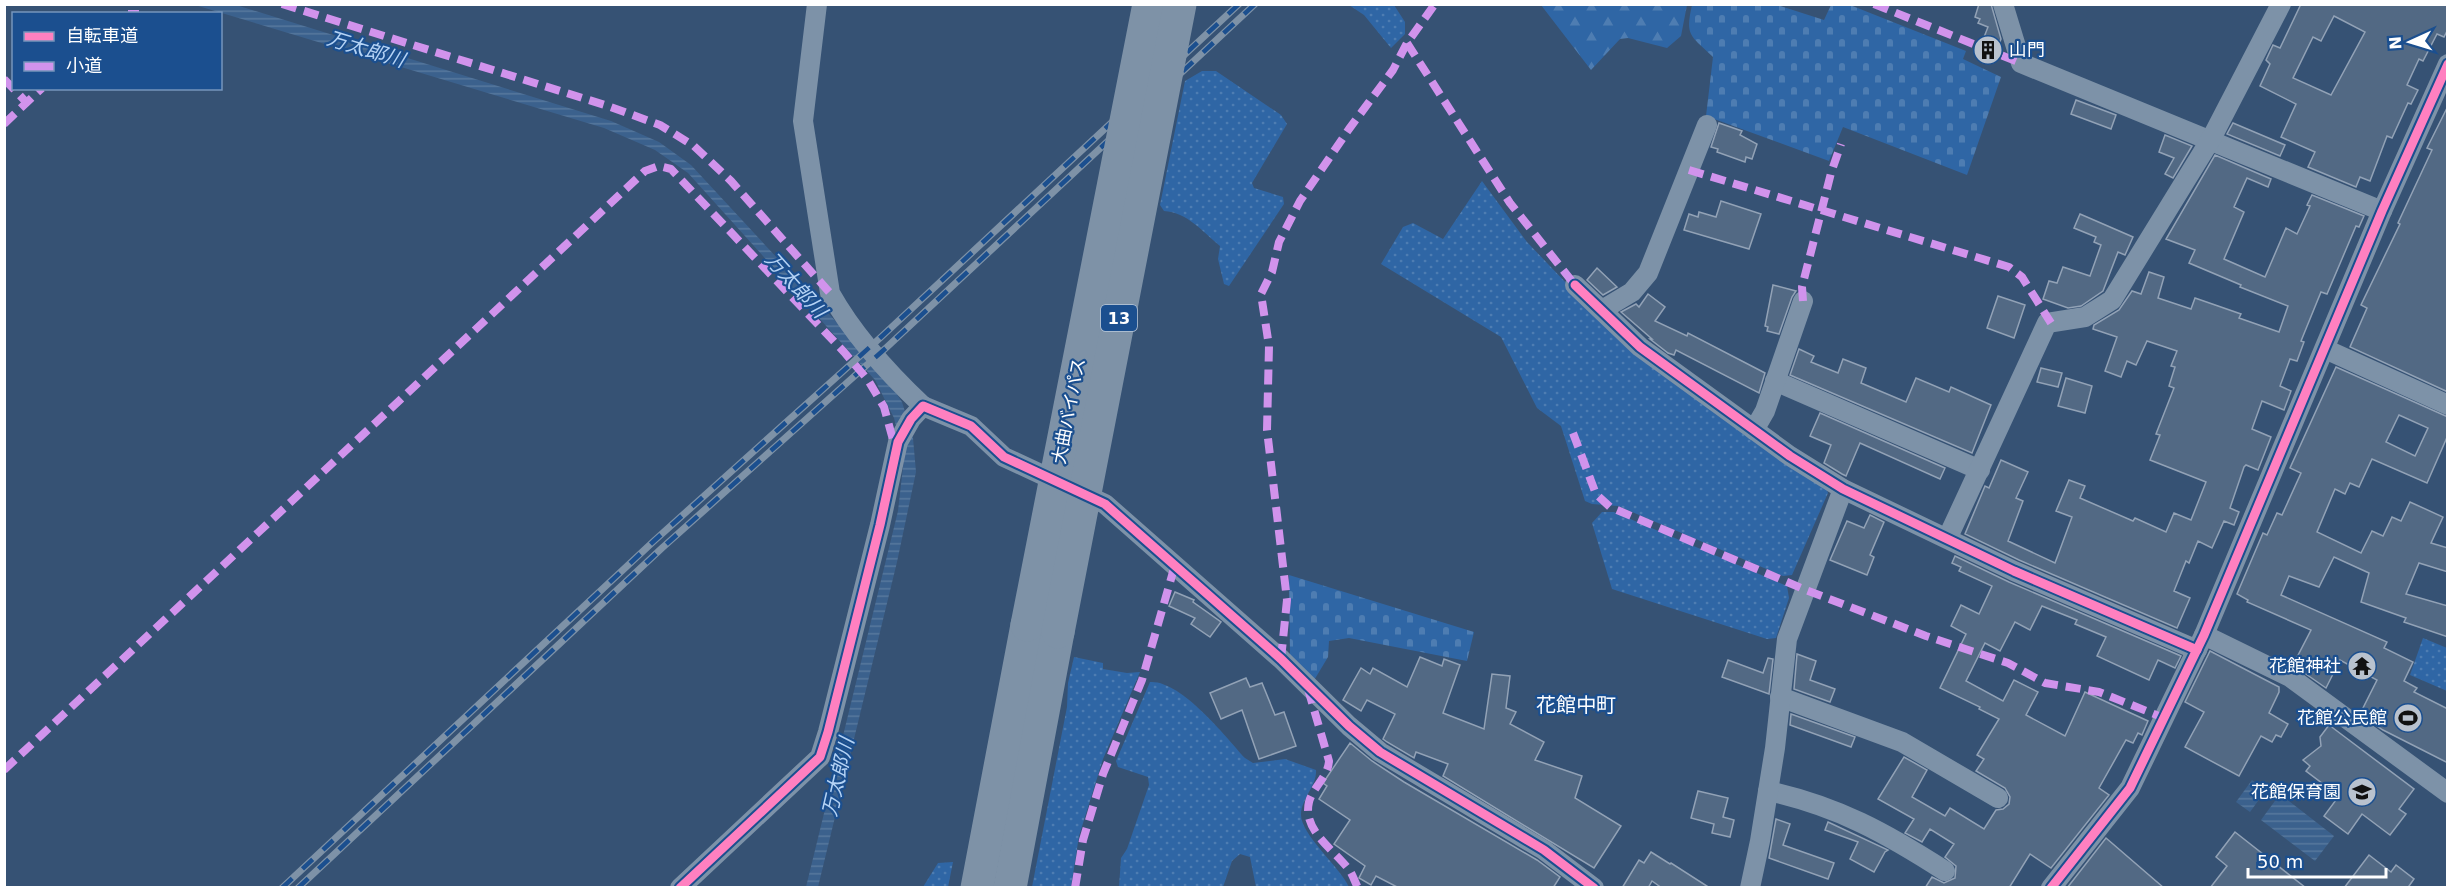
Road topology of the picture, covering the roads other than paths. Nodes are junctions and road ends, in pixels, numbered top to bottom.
1 (817, 4) edge
2 (1149, 4) edge
3 (1180, 4) edge
4 (2003, 4) edge
5 (2281, 4) edge
6 (2448, 64) edge
7 (1707, 125) dead end
8 (2211, 139) junction
9 (2382, 211) junction
10 (1575, 285) dead end
11 (1803, 301) dead end
12 (1602, 310) junction
13 (2325, 349) junction
14 (1775, 381) junction
15 (2448, 405) edge
16 (917, 413) junction
17 (1754, 430) junction
18 (1980, 470) junction
19 (1843, 489) junction
20 (1948, 537) junction
21 (2200, 643) junction
22 (1780, 697) junction
23 (1768, 791) junction
24 (2448, 793) edge
25 (1998, 798) dead end
26 (1945, 871) dead end
27 (680, 888) edge
28 (977, 888) edge
29 (1010, 888) edge
30 (1594, 888) edge
31 (1749, 888) edge
32 (2051, 888) edge

1 - 16 street
2 - 28 highway, 大曲バイパス / 13, bridge
3 - 29 highway, 大曲バイパス / 13, bridge
4 - 8 street
5 - 8 street
6 - 9 street
7 - 12 street
8 - 9 street
8 - 18 street
9 - 13 street
10 - 12 street
11 - 14 street
12 - 17 street
13 - 15 street
13 - 21 street
14 - 17 street
14 - 18 street
16 - 27 street
16 - 30 street
17 - 19 street
18 - 20 street
19 - 20 street
19 - 22 street
20 - 21 street
21 - 24 street
21 - 32 street
22 - 23 street
22 - 25 street
23 - 26 street
23 - 31 street

